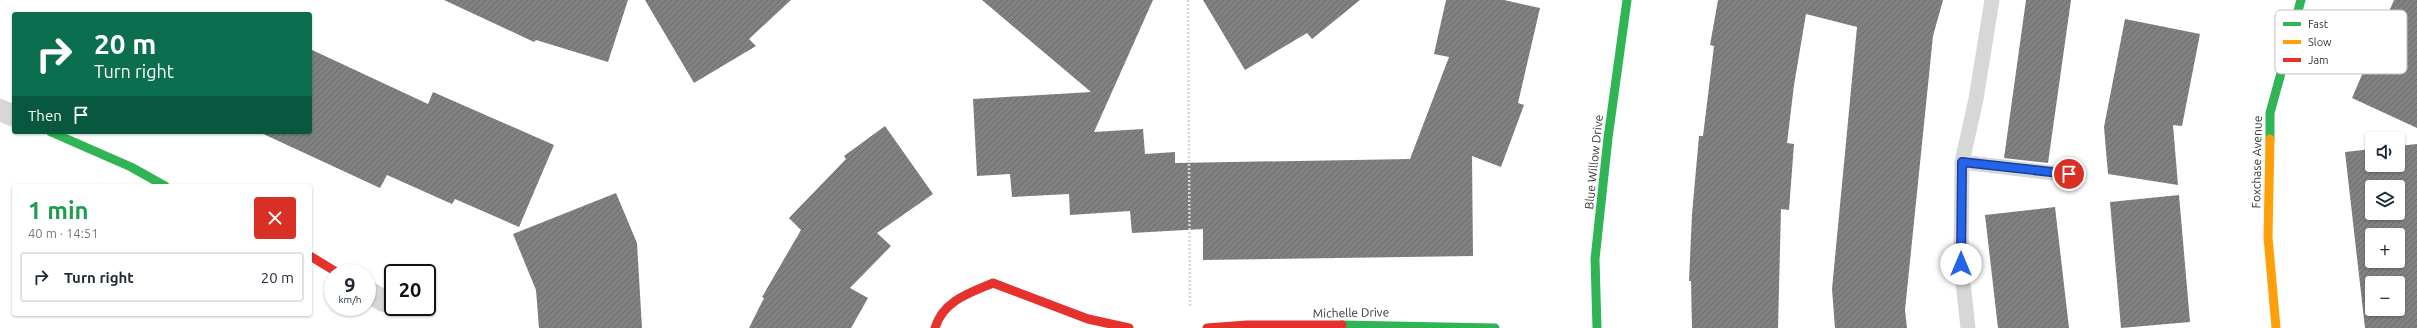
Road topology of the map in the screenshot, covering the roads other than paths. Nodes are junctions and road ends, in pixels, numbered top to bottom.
1 (1627, 0) edge
2 (1992, 0) edge
3 (2301, 0) edge
4 (2298, 10) edge
5 (2281, 74) edge
6 (0, 110) edge
7 (12, 115) edge
8 (56, 134) edge
9 (1962, 162) junction
10 (2069, 174) dead end
11 (161, 184) edge
12 (312, 257) edge
13 (324, 264) edge
14 (935, 328) edge
15 (1129, 328) edge
16 (1207, 328) edge
17 (1495, 328) edge
18 (1597, 328) edge
19 (1968, 328) edge
20 (2276, 328) edge

1 - 18 street, Blue Willow Drive
2 - 9 lane
3 - 4 street, Foxchase Avenue
5 - 20 street, Foxchase Avenue
6 - 7 street
8 - 11 street
9 - 10 lane
9 - 19 lane
12 - 13 street
14 - 15 street
16 - 17 street, Michelle Drive

